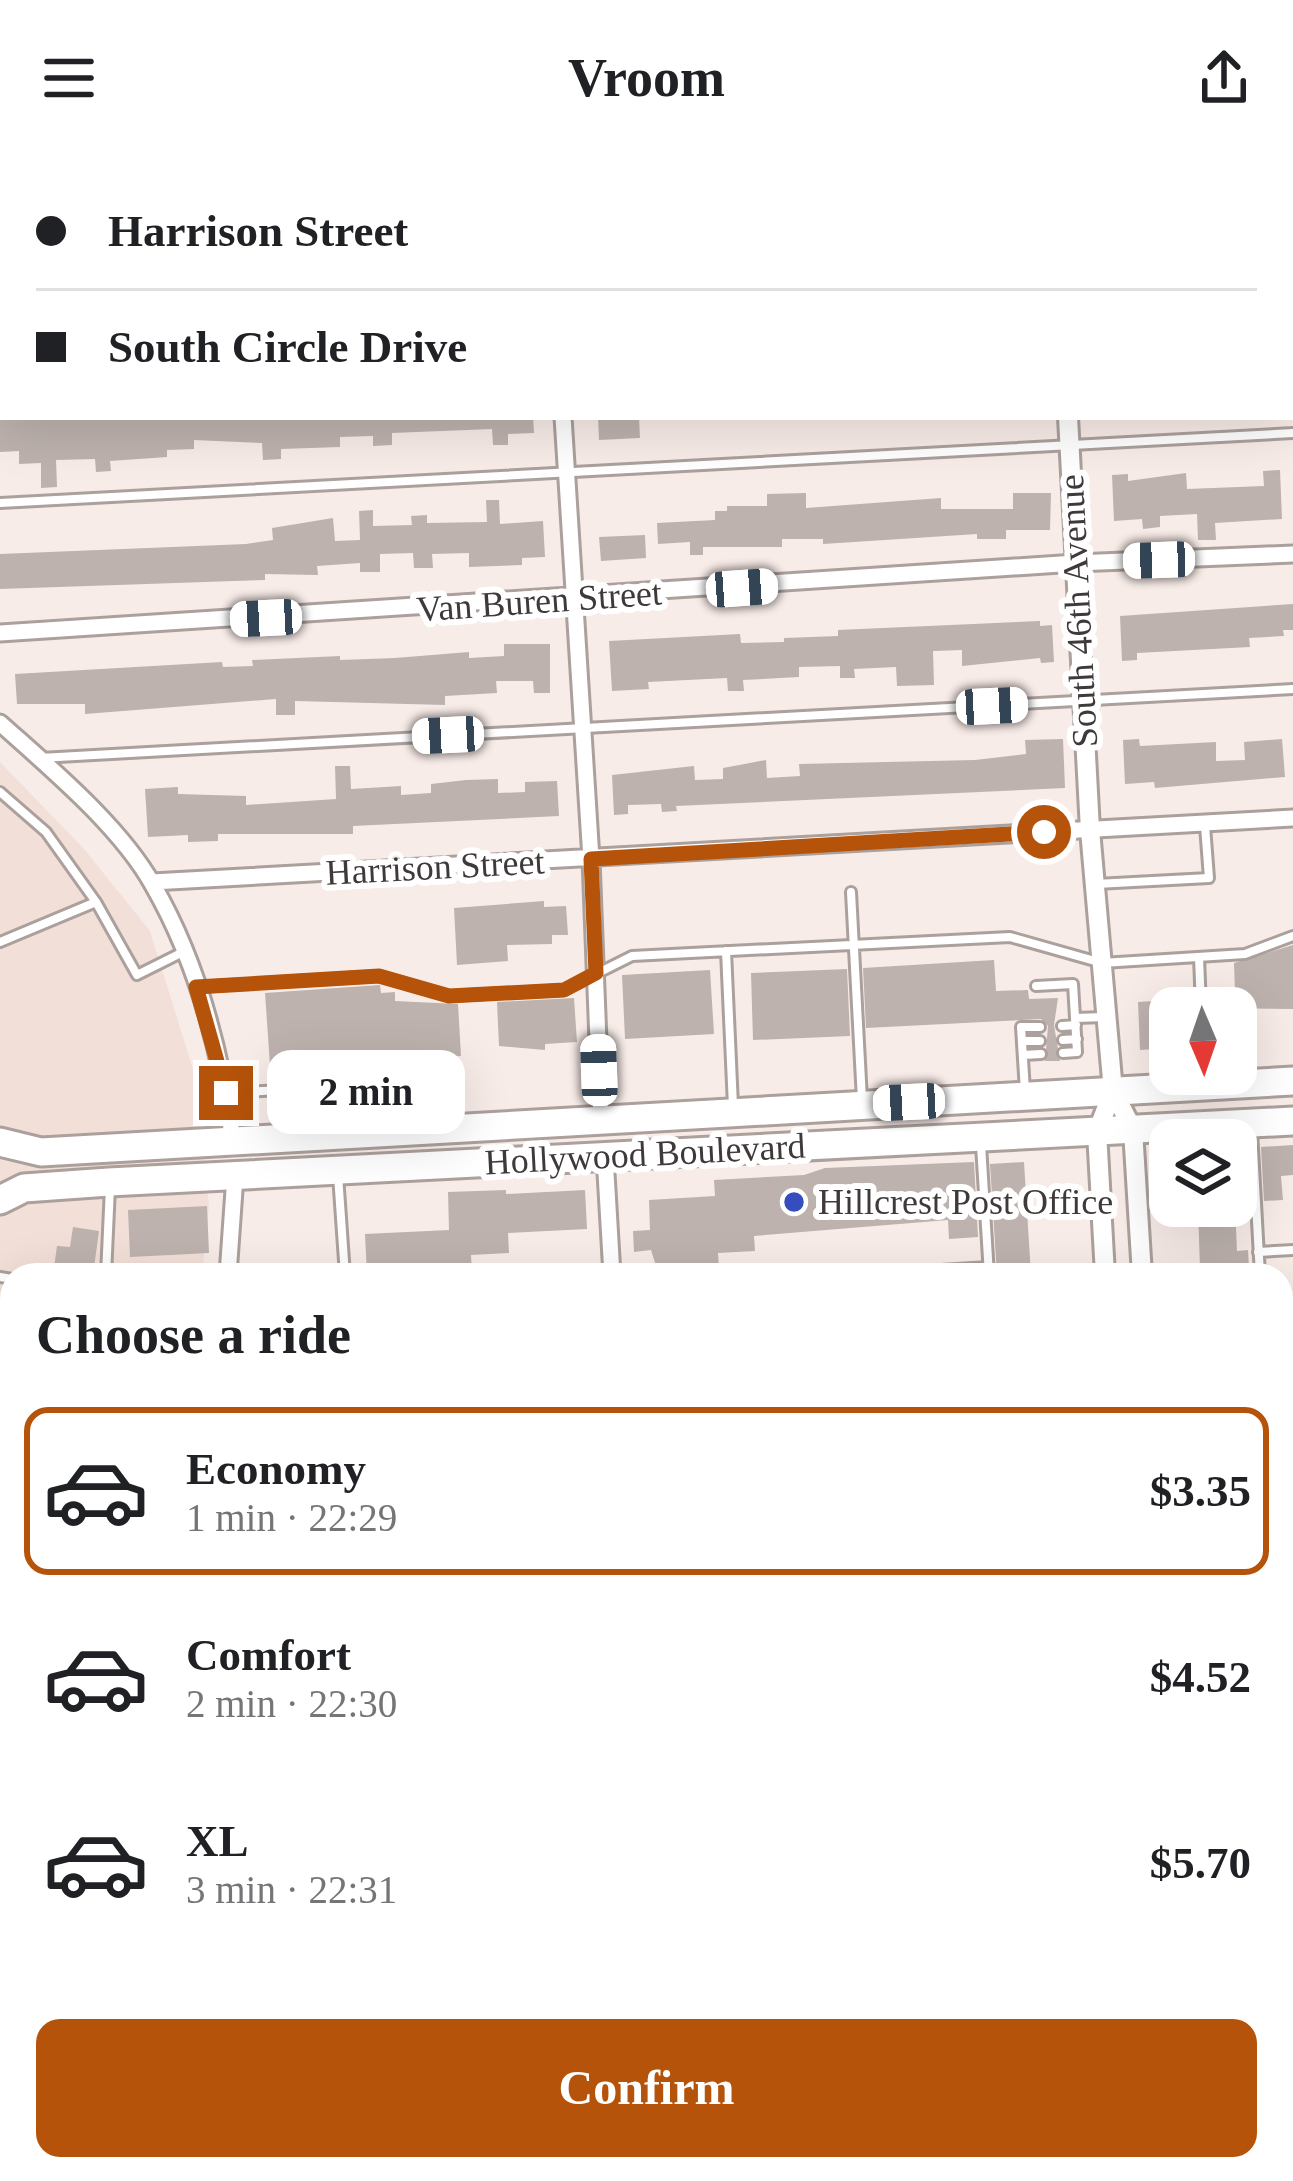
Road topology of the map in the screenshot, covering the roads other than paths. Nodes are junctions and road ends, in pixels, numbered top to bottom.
1 (563, 420) edge
2 (1068, 420) edge
3 (1293, 434) edge
4 (1070, 444) junction
5 (567, 474) junction
6 (0, 503) edge
7 (1293, 554) edge
8 (1076, 563) junction
9 (577, 600) junction
10 (0, 633) edge
11 (1293, 689) edge
12 (1083, 701) junction
13 (0, 723) edge
14 (584, 728) junction
15 (38, 758) junction
16 (0, 792) edge
17 (1293, 818) edge
18 (1205, 823) junction
19 (1090, 830) junction
20 (591, 859) junction
21 (152, 882) junction
22 (1094, 884) junction
23 (851, 892) dead end
24 (96, 902) junction
25 (1293, 936) edge
26 (0, 942) edge
27 (854, 945) junction
28 (725, 951) junction
29 (183, 952) junction
30 (1199, 957) junction
31 (1102, 963) junction
32 (596, 973) junction
33 (1036, 986) dead end
34 (196, 987) junction
35 (1201, 987) edge
36 (1106, 1017) junction
37 (1076, 1022) junction
38 (1062, 1026) dead end
39 (1040, 1027) dead end
40 (1077, 1039) junction
41 (1063, 1040) dead end
42 (1040, 1041) dead end
43 (1022, 1042) junction
44 (1063, 1053) dead end
45 (1041, 1054) dead end
46 (1023, 1055) junction
47 (1257, 1081) edge
48 (1293, 1081) edge
49 (1149, 1087) edge
50 (1113, 1091) junction
51 (226, 1093) junction
52 (1026, 1096) junction
53 (862, 1105) junction
54 (786, 1109) junction
55 (733, 1112) junction
56 (601, 1120) junction
57 (1293, 1121) edge
58 (1257, 1124) edge
59 (451, 1128) junction
60 (1149, 1129) edge
61 (1133, 1130) junction
62 (1097, 1132) junction
63 (354, 1134) junction
64 (981, 1138) junction
65 (232, 1141) junction
66 (0, 1142) edge
67 (605, 1156) junction
68 (454, 1164) junction
69 (337, 1170) junction
70 (235, 1176) junction
71 (109, 1182) junction
72 (0, 1200) edge
73 (1257, 1227) edge
74 (1293, 1250) edge
75 (1258, 1252) junction
76 (106, 1263) edge
77 (229, 1263) edge
78 (345, 1263) edge
79 (611, 1263) edge
80 (989, 1263) edge
81 (1104, 1263) edge
82 (1141, 1263) edge
83 (1258, 1263) edge
84 (644, 2181) edge
85 (662, 2181) edge

1 - 5 street
2 - 4 street, South 46th Avenue
3 - 4 lane
4 - 5 lane
4 - 8 street, South 46th Avenue
5 - 6 lane
5 - 9 street
7 - 8 street, Van Buren Street
8 - 9 street, Van Buren Street
8 - 12 street, South 46th Avenue
9 - 10 street, Van Buren Street
9 - 14 street
11 - 12 lane
12 - 14 lane
12 - 19 street, South 46th Avenue
13 - 15 street
14 - 15 lane
14 - 20 street
15 - 21 street
16 - 24 lane
17 - 18 street, Harrison Street
18 - 19 street, Harrison Street
18 - 22 lane
19 - 20 street, Harrison Street
19 - 22 street, South 46th Avenue
20 - 21 street, Harrison Street
20 - 32 street
21 - 29 street
22 - 31 street, South 46th Avenue
23 - 27 lane
24 - 26 lane
24 - 29 lane
25 - 30 lane
27 - 28 lane
27 - 31 lane
27 - 53 lane
28 - 32 lane
28 - 55 lane
29 - 34 street
30 - 31 lane
30 - 35 lane
31 - 36 street, South 46th Avenue
32 - 34 lane
32 - 56 street
33 - 37 lane
34 - 51 street
36 - 37 lane
36 - 50 street, South 46th Avenue
37 - 38 lane
37 - 40 lane
39 - 43 lane
40 - 41 lane
40 - 44 lane
42 - 43 lane
43 - 46 lane
45 - 46 lane
46 - 52 lane
47 - 48 highway, Hollywood Boulevard
49 - 50 highway, Hollywood Boulevard
50 - 52 highway, Hollywood Boulevard
50 - 61 street
50 - 62 street
51 - 59 lane
51 - 65 street
52 - 53 highway, Hollywood Boulevard
53 - 54 highway, Hollywood Boulevard
54 - 55 highway, Hollywood Boulevard
54 - 67 highway
55 - 56 highway, Hollywood Boulevard
56 - 59 highway, Hollywood Boulevard
56 - 68 highway
57 - 58 highway, Hollywood Boulevard
59 - 63 highway, Hollywood Boulevard
60 - 61 highway, Hollywood Boulevard
61 - 62 highway, Hollywood Boulevard
61 - 82 street
62 - 64 highway, Hollywood Boulevard
62 - 81 street
63 - 65 highway, Hollywood Boulevard
63 - 70 highway
64 - 67 highway, Hollywood Boulevard
64 - 80 lane
65 - 66 highway, Hollywood Boulevard
65 - 71 highway
67 - 68 highway, Hollywood Boulevard
67 - 79 street
68 - 69 highway, Hollywood Boulevard
69 - 70 highway, Hollywood Boulevard
69 - 78 lane
70 - 71 highway, Hollywood Boulevard
70 - 77 street
71 - 72 highway, Hollywood Boulevard
71 - 76 lane
73 - 75 lane
74 - 75 lane
75 - 83 lane
84 - 85 street

